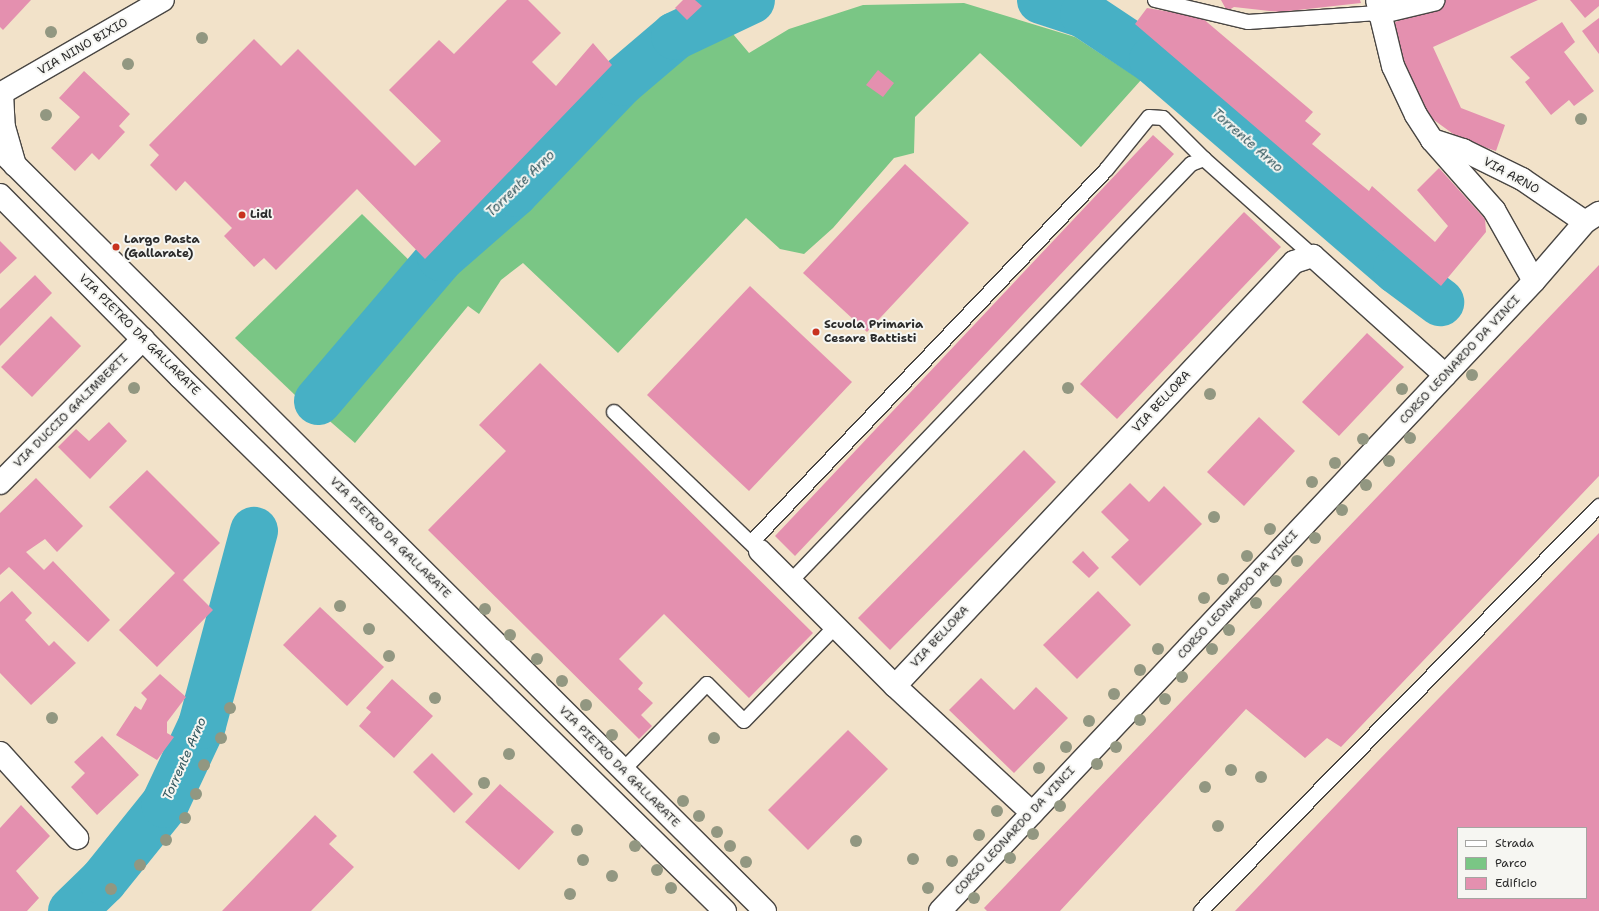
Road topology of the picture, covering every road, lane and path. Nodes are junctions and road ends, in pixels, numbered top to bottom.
1 (163, 0) edge
2 (1155, 0) edge
3 (1433, 0) edge
4 (1378, 6) edge
5 (1, 94) edge
6 (1432, 140) junction
7 (0, 150) edge
8 (1204, 159) junction
9 (15, 165) junction
10 (0, 195) edge
11 (1592, 217) edge
12 (1313, 256) junction
13 (1534, 281) junction
14 (143, 339) junction
15 (1445, 376) junction
16 (614, 412) dead end
17 (0, 483) edge
18 (1599, 506) edge
19 (756, 547) junction
20 (791, 581) junction
21 (836, 626) junction
22 (894, 686) junction
23 (0, 753) edge
24 (623, 770) junction
25 (1032, 813) junction
26 (77, 838) dead end
27 (725, 911) edge
28 (765, 911) edge
29 (940, 911) edge
30 (1201, 911) edge

1 - 5 street, VIA NINO BIXIO
2 - 4 lane
3 - 4 street
4 - 6 street
5 - 9 street, VIA PIETRO DA GALLARATE
6 - 11 street, VIA ARNO
6 - 13 street
7 - 9 street, VIA PIETRO DA GALLARATE
8 - 12 lane
8 - 19 lane
8 - 20 lane
9 - 24 street, VIA PIETRO DA GALLARATE
10 - 14 street, VIA PIETRO DA GALLARATE
11 - 13 street, CORSO LEONARDO DA VINCI
12 - 15 street
12 - 22 street, VIA BELLORA
13 - 15 street, CORSO LEONARDO DA VINCI
14 - 17 street, VIA DUCCIO GALIMBERTI
14 - 27 street, VIA PIETRO DA GALLARATE
15 - 25 street, CORSO LEONARDO DA VINCI
16 - 19 lane
18 - 30 lane
19 - 20 street
20 - 21 street
21 - 22 street
21 - 24 lane
22 - 25 street
23 - 26 street
24 - 28 street, VIA PIETRO DA GALLARATE
25 - 29 street, CORSO LEONARDO DA VINCI

